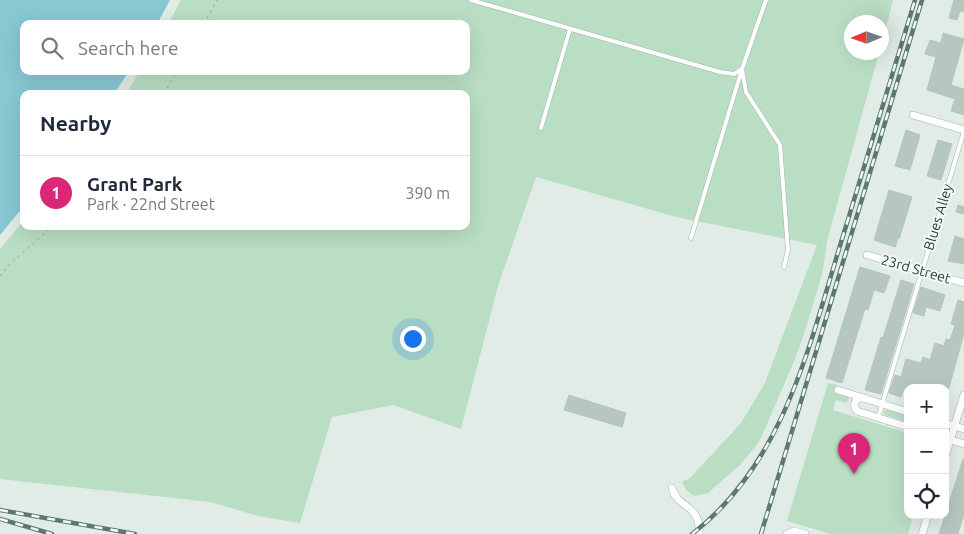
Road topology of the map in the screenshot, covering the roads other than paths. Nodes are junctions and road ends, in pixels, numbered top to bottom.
1 (470, 0) edge
2 (766, 0) edge
3 (570, 29) junction
4 (742, 69) junction
5 (913, 115) dead end
6 (541, 128) dead end
7 (964, 131) edge
8 (691, 238) dead end
9 (867, 255) dead end
10 (784, 267) dead end
11 (922, 271) junction
12 (964, 283) edge
13 (838, 390) dead end
14 (964, 395) edge
15 (864, 398) junction
16 (882, 404) junction
17 (904, 411) edge
18 (878, 418) junction
19 (949, 424) edge
20 (904, 426) edge
21 (955, 426) junction
22 (964, 429) edge
23 (949, 437) edge
24 (949, 439) edge
25 (964, 444) edge
26 (672, 488) dead end
27 (927, 519) edge
28 (700, 534) edge
29 (787, 534) edge
30 (805, 534) edge
31 (922, 534) edge

1 - 3 lane
2 - 4 lane
3 - 4 lane
3 - 6 lane
4 - 8 lane
4 - 10 lane
5 - 7 street
7 - 11 lane, Blues Alley
9 - 11 street, 23rd Street
11 - 12 street, 23rd Street
11 - 16 lane, Blues Alley
13 - 15 street
14 - 21 street
15 - 16 street
15 - 18 street
16 - 17 street
16 - 18 lane, Blues Alley
18 - 20 street
19 - 21 street
21 - 22 street
21 - 23 street
24 - 25 street
26 - 28 street
27 - 31 street
29 - 30 street

